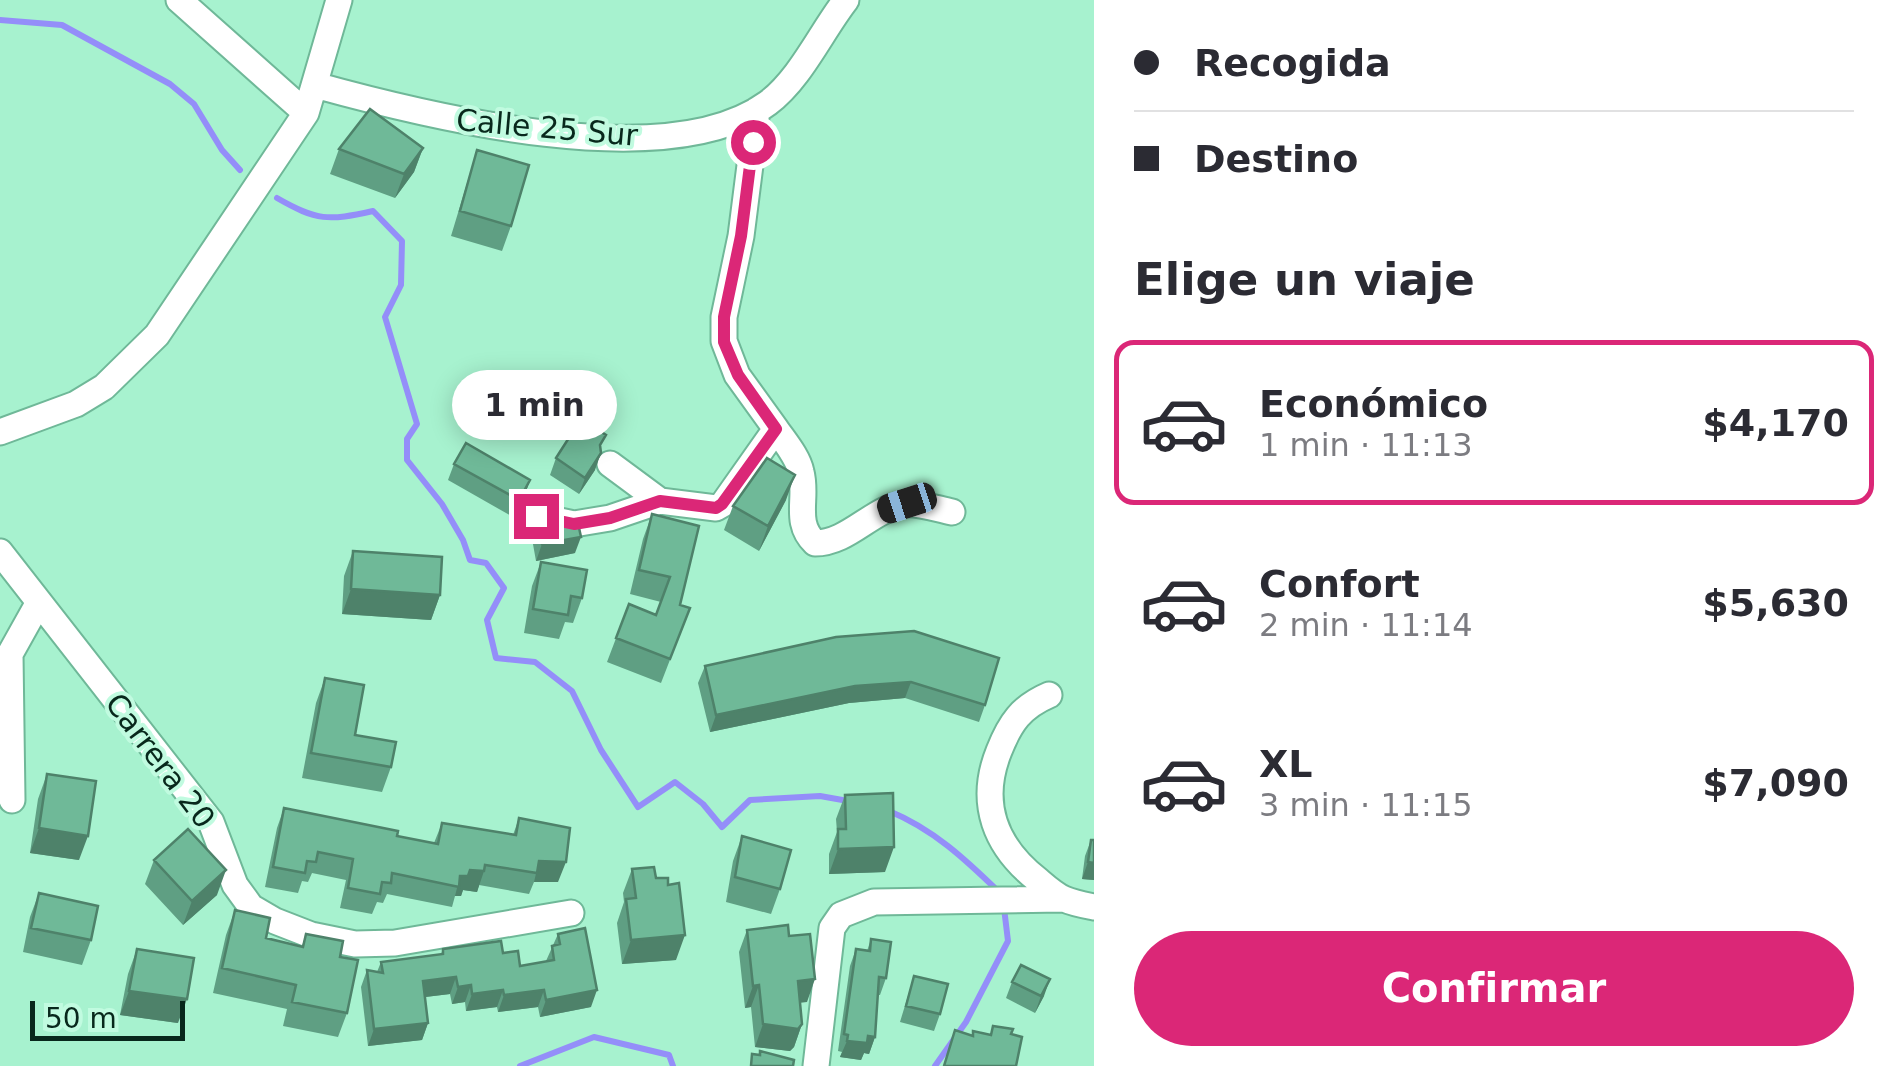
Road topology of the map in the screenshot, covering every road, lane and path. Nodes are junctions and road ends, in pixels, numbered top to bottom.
1 (179, 0) edge
2 (339, 0) edge
3 (846, 0) edge
4 (316, 86) junction
5 (757, 110) junction
6 (306, 113) junction
7 (776, 429) junction
8 (0, 432) edge
9 (610, 464) dead end
10 (660, 501) junction
11 (952, 512) dead end
12 (536, 516) edge
13 (0, 552) edge
14 (39, 602) junction
15 (1049, 695) dead end
16 (12, 800) dead end
17 (1062, 899) junction
18 (1094, 908) edge
19 (571, 914) dead end
20 (816, 1066) edge

1 - 6 street
2 - 4 street
3 - 5 street, Calle 25 Sur
4 - 5 street, Calle 25 Sur
4 - 6 street
5 - 7 street
6 - 8 street
7 - 10 street
7 - 11 street
9 - 10 street
10 - 12 street
13 - 14 street, Carrera 20
14 - 16 street
14 - 19 street, Carrera 20
15 - 17 street
17 - 18 street
17 - 20 street

